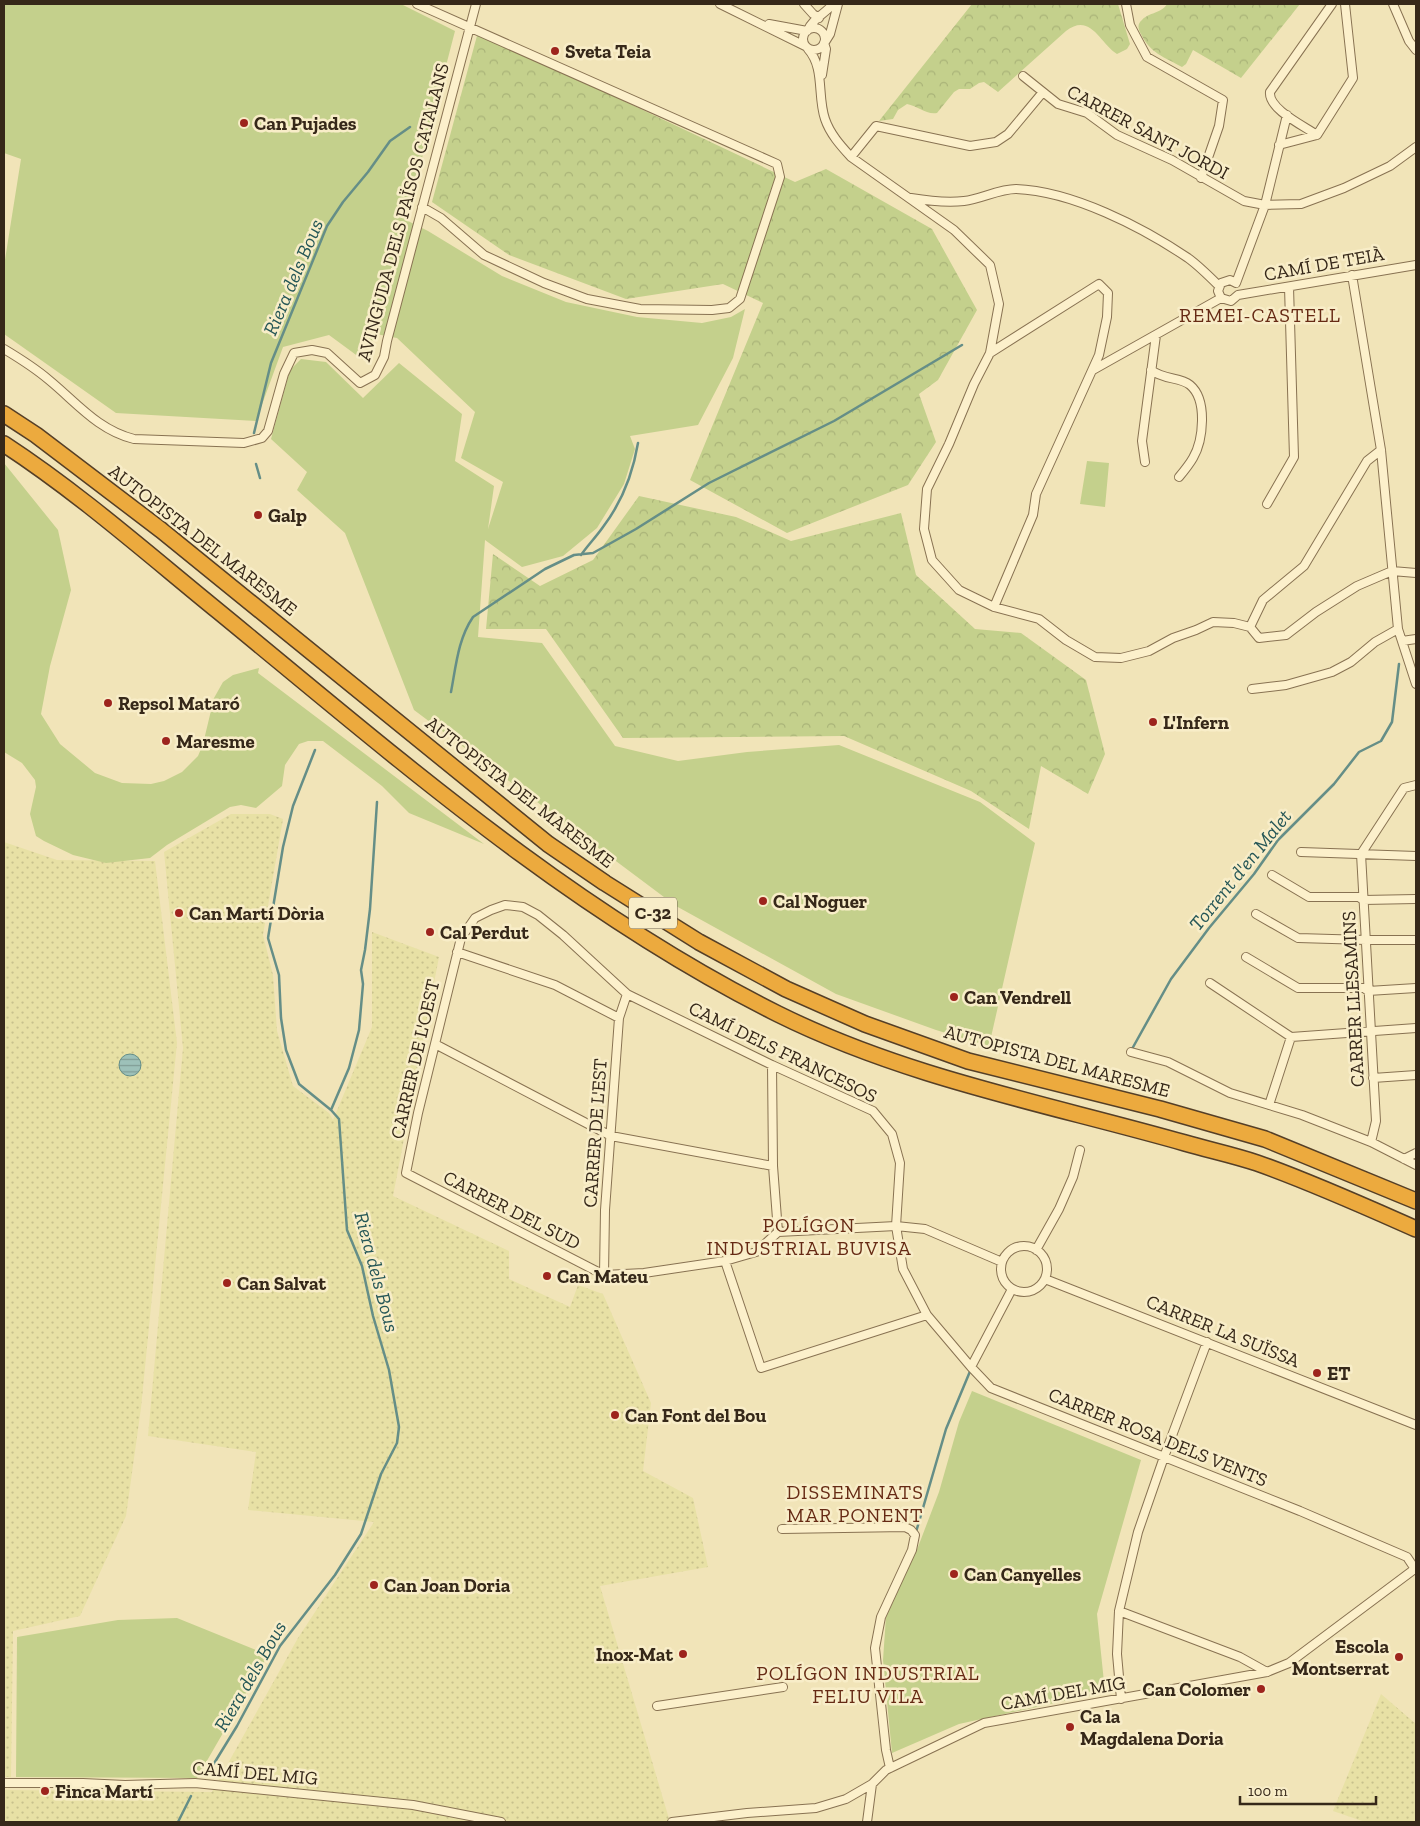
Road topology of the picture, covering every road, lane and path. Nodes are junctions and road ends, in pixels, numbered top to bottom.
1 (417, 4) edge
2 (476, 4) edge
3 (720, 4) edge
4 (804, 4) edge
5 (833, 4) edge
6 (838, 4) edge
7 (1126, 4) edge
8 (1332, 4) edge
9 (1345, 4) edge
10 (1393, 4) edge
11 (819, 18) junction
12 (760, 23) junction
13 (470, 28) junction
14 (807, 30) junction
15 (824, 42) junction
16 (806, 47) junction
17 (1416, 50) edge
18 (1023, 76) dead end
19 (820, 87) junction
20 (1043, 92) junction
21 (1287, 116) junction
22 (1317, 135) junction
23 (1279, 145) junction
24 (1416, 147) edge
25 (854, 159) junction
26 (1201, 178) junction
27 (907, 197) junction
28 (1264, 205) junction
29 (422, 206) junction
30 (1416, 266) edge
31 (1352, 275) junction
32 (1219, 286) junction
33 (1289, 286) junction
34 (1221, 298) junction
35 (1156, 335) junction
36 (4, 349) edge
37 (990, 353) junction
38 (1093, 370) junction
39 (1151, 370) junction
40 (4, 414) edge
41 (4, 444) edge
42 (1382, 450) junction
43 (1146, 462) dead end
44 (1179, 477) dead end
45 (1267, 504) dead end
46 (1392, 571) junction
47 (1416, 574) edge
48 (994, 607) junction
49 (1250, 627) junction
50 (1398, 629) junction
51 (1416, 639) edge
52 (1402, 641) junction
53 (1416, 684) edge
54 (1252, 689) dead end
55 (1416, 785) edge
56 (1301, 852) dead end
57 (1361, 854) junction
58 (1416, 856) edge
59 (1272, 875) dead end
60 (1416, 899) edge
61 (1363, 900) junction
62 (1256, 914) dead end
63 (1366, 940) junction
64 (1416, 940) edge
65 (457, 952) junction
66 (1246, 957) dead end
67 (1210, 982) dead end
68 (1416, 988) edge
69 (1368, 991) junction
70 (627, 994) junction
71 (619, 1018) junction
72 (1416, 1028) edge
73 (1370, 1030) junction
74 (1291, 1037) junction
75 (435, 1044) junction
76 (1130, 1052) dead end
77 (772, 1065) junction
78 (1416, 1075) edge
79 (1373, 1078) junction
80 (1269, 1105) junction
81 (611, 1136) junction
82 (1371, 1142) junction
83 (1080, 1150) dead end
84 (1416, 1153) edge
85 (1404, 1159) junction
86 (1416, 1165) edge
87 (773, 1166) junction
88 (406, 1173) joint
89 (1416, 1201) edge
90 (896, 1226) junction
91 (1416, 1229) edge
92 (778, 1232) junction
93 (1036, 1250) junction
94 (725, 1260) junction
95 (1002, 1262) junction
96 (604, 1276) junction
97 (1045, 1279) junction
98 (1012, 1289) junction
99 (927, 1315) junction
100 (1207, 1342) junction
101 (971, 1367) junction
102 (1416, 1425) edge
103 (1164, 1457) junction
104 (782, 1528) dead end
105 (1416, 1568) edge
106 (1119, 1611) junction
107 (1267, 1672) junction
108 (783, 1687) dead end
109 (1121, 1699) junction
110 (657, 1706) dead end
111 (890, 1768) junction
112 (4, 1783) edge
113 (872, 1784) junction
114 (733, 1819) edge
115 (501, 1822) edge
116 (672, 1822) edge
117 (867, 1822) edge

1 - 13 street
2 - 13 street, AVINGUDA DELS PAÏSOS CATALANS
3 - 12 street
4 - 11 street
5 - 11 street
6 - 15 street
7 - 26 street
8 - 21 street
9 - 22 street
10 - 17 street
11 - 14 street
12 - 14 street
12 - 16 street
13 - 29 street, AVINGUDA DELS PAÏSOS CATALANS
13 - 29 street
14 - 15 street
14 - 16 street
15 - 16 street
15 - 19 street
16 - 19 street
18 - 20 street, CARRER SANT JORDI
19 - 25 street
20 - 25 street
20 - 26 street, CARRER SANT JORDI
21 - 22 street
21 - 23 street
22 - 23 street
23 - 28 street
24 - 28 street, CARRER SANT JORDI
25 - 27 street
26 - 28 street, CARRER SANT JORDI
27 - 32 street
27 - 37 street
28 - 32 street
29 - 36 street, AVINGUDA DELS PAÏSOS CATALANS
30 - 31 street, CAMÍ DE TEIÀ
31 - 33 street, CAMÍ DE TEIÀ
31 - 42 street
32 - 34 street
33 - 34 street, CAMÍ DE TEIÀ
33 - 45 street
34 - 35 street
35 - 38 street
35 - 39 street
37 - 38 street
37 - 48 street
38 - 48 street
39 - 43 street
39 - 44 street
40 - 89 highway, AUTOPISTA DEL MARESME / C-32
41 - 91 highway, C-32
42 - 46 street
42 - 49 street
46 - 47 street
46 - 49 street
46 - 50 street
48 - 49 street
50 - 52 street
50 - 54 street
51 - 52 street
52 - 53 street
55 - 57 street
56 - 57 street
57 - 58 street
57 - 61 street, CARRER LLESAMINS
59 - 61 street
60 - 61 street
61 - 63 street, CARRER LLESAMINS
62 - 63 street
63 - 64 street
63 - 69 street, CARRER LLESAMINS
65 - 70 street, CAMÍ DELS FRANCESOS
65 - 71 street
65 - 75 street, CARRER DE L'OEST
66 - 69 street
67 - 74 street
68 - 69 street
69 - 73 street, CARRER LLESAMINS
70 - 71 street, CARRER DE L'EST
70 - 77 street, CAMÍ DELS FRANCESOS
71 - 81 street, CARRER DE L'EST
72 - 73 street
73 - 74 street
73 - 79 street, CARRER LLESAMINS
74 - 80 street
75 - 81 street
75 - 88 street, CARRER DE L'OEST
76 - 80 street
77 - 87 street
77 - 90 street, CAMÍ DELS FRANCESOS
78 - 79 street
79 - 82 street, CARRER LLESAMINS
80 - 82 street
81 - 87 street
81 - 96 street, CARRER DE L'EST
82 - 85 street
83 - 93 street
84 - 85 street
85 - 86 street
87 - 92 street
88 - 96 street, CARRER DEL SUD
90 - 92 street
90 - 95 street
90 - 99 street, CAMÍ DELS FRANCESOS
92 - 94 street
93 - 95 street
93 - 97 street
94 - 96 street
94 - 99 street
95 - 98 street
97 - 98 street
97 - 100 street, CARRER LA SUÏSSA
98 - 101 street
99 - 101 street, CAMÍ DELS FRANCESOS
100 - 102 street, CARRER LA SUÏSSA
100 - 103 street
101 - 103 street, CARRER ROSA DELS VENTS
103 - 105 street, CARRER ROSA DELS VENTS
103 - 106 street
104 - 111 street
105 - 107 street, CAMÍ DEL MIG
106 - 107 street
106 - 109 street
107 - 109 street, CAMÍ DEL MIG
108 - 110 street
109 - 111 street, CAMÍ DEL MIG
111 - 113 street, CAMÍ DEL MIG
112 - 115 street, CAMÍ DEL MIG
113 - 114 street, CAMÍ DEL MIG
113 - 117 street
114 - 116 street, CAMÍ DEL MIG

